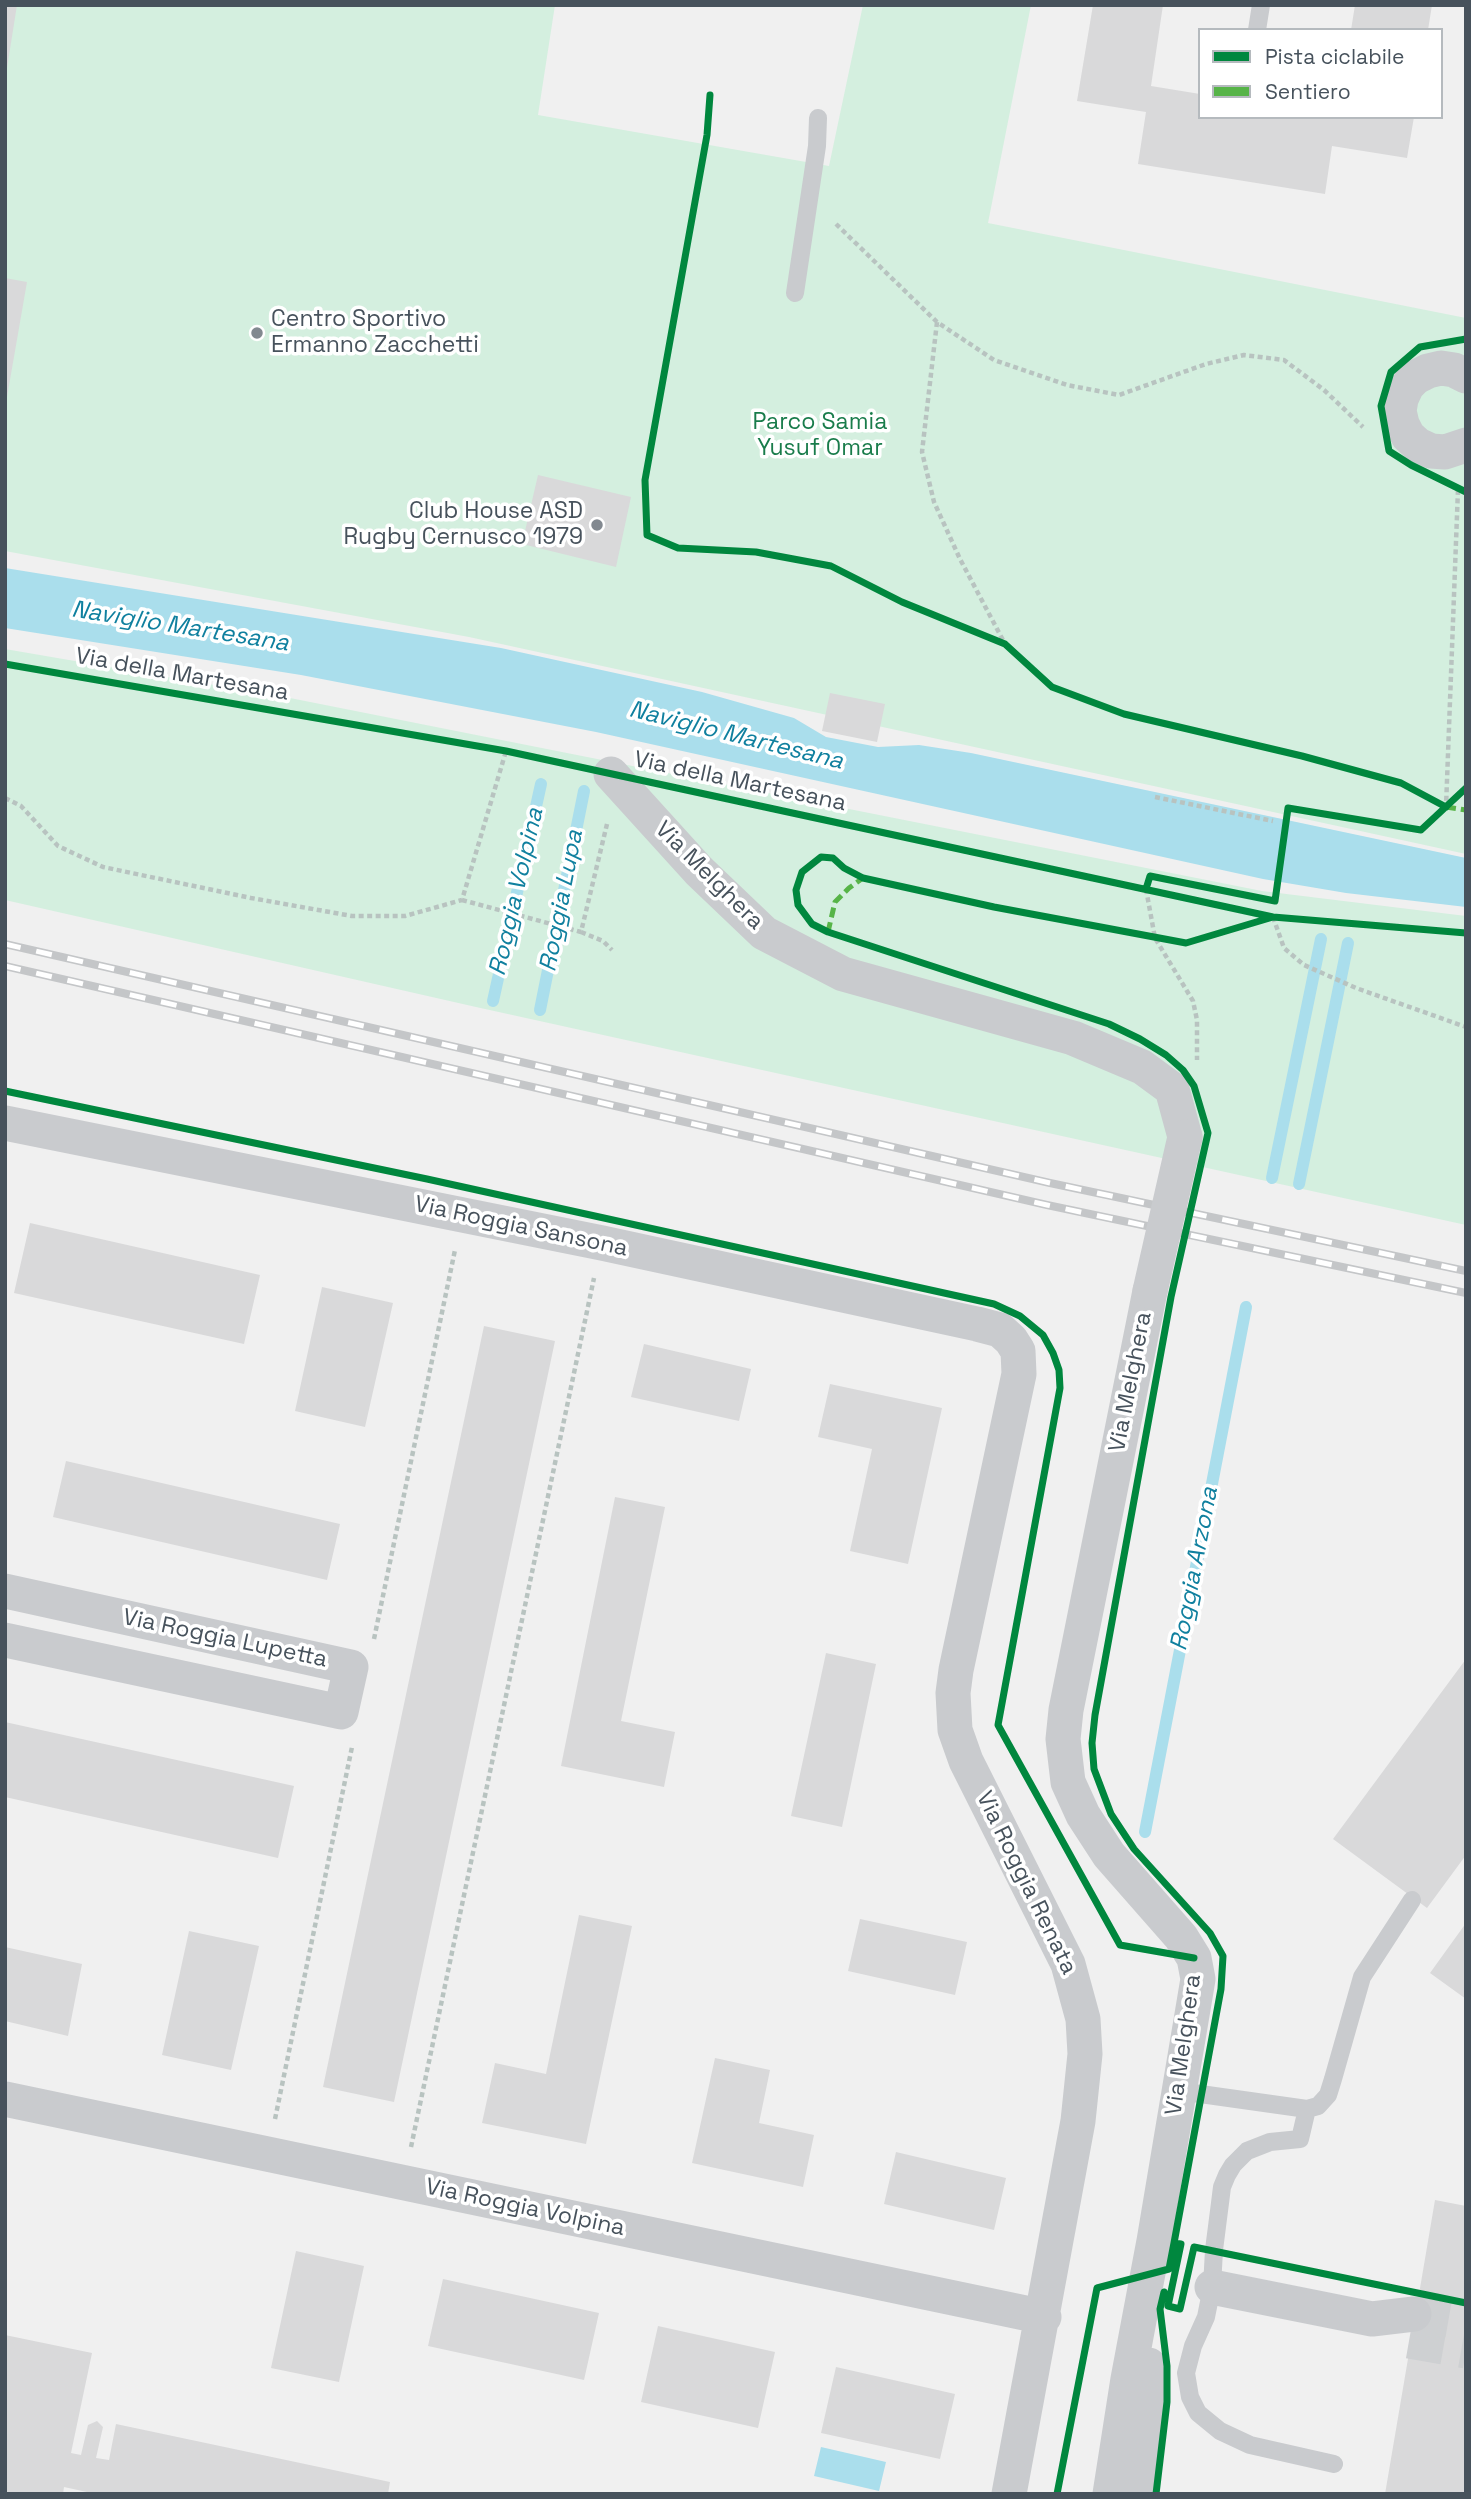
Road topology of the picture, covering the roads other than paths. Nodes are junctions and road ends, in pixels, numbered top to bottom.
1 (1261, 5) edge
2 (1257, 28) edge
3 (818, 118) dead end
4 (795, 293) dead end
5 (1462, 365) edge
6 (1466, 445) edge
7 (619, 782) road end
8 (5, 1123) edge
9 (1019, 1359) joint
10 (5, 1591) edge
11 (5, 1640) edge
12 (1412, 1900) dead end
13 (1179, 2091) junction
14 (5, 2099) edge
15 (1307, 2109) junction
16 (1212, 2287) junction
17 (1144, 2288) junction
18 (1044, 2317) junction
19 (1412, 2328) tunnel mouth
20 (1334, 2464) dead end
21 (1009, 2494) edge
22 (1110, 2494) edge
23 (1136, 2494) edge

1 - 2 lane
3 - 4 lane
5 - 6 street
7 - 13 street, Via Melghera, bridge
8 - 9 street, Via Roggia Sansona
9 - 18 street, Via Roggia Renata
10 - 11 street, Via Roggia Lupetta
12 - 15 lane
13 - 15 lane
13 - 17 street, Via Melghera
14 - 18 street, Via Roggia Volpina
15 - 16 lane
16 - 19 street
16 - 20 lane
17 - 22 street, Via Melghera
17 - 23 street, Via Melghera
18 - 21 street, Via Roggia Renata

